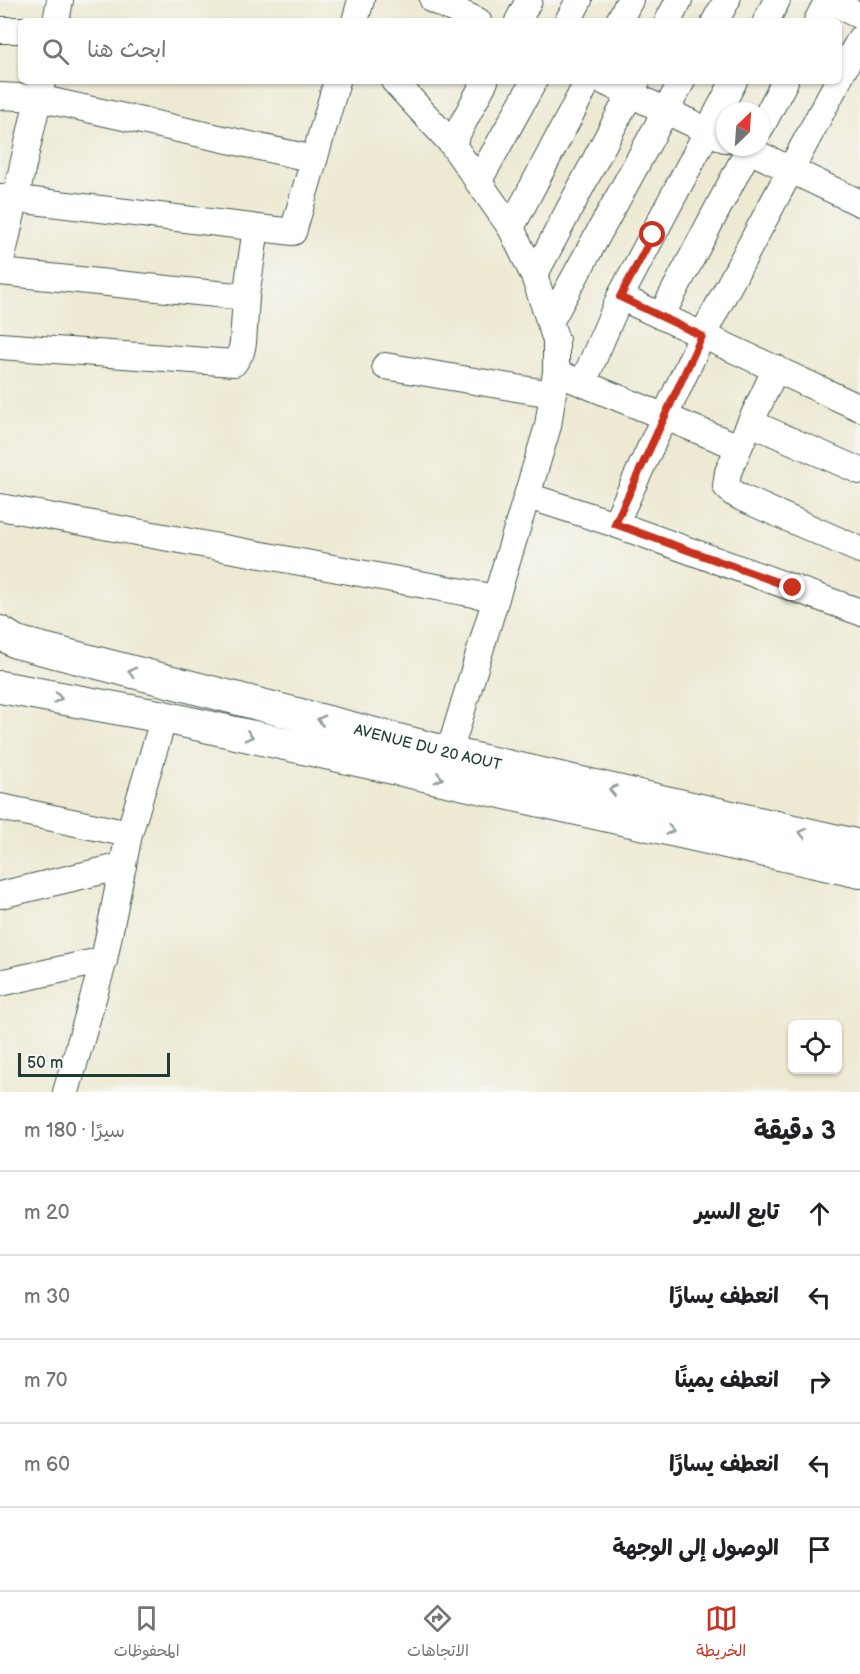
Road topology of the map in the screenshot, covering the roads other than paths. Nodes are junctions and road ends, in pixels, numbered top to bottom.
1 (60, 0) edge
2 (361, 0) edge
3 (433, 0) edge
4 (529, 0) edge
5 (579, 0) edge
6 (630, 0) edge
7 (679, 0) edge
8 (727, 0) edge
9 (777, 0) edge
10 (828, 0) edge
11 (476, 13) edge
12 (860, 16) edge
13 (57, 18) edge
14 (356, 18) edge
15 (520, 18) edge
16 (569, 18) edge
17 (621, 18) edge
18 (670, 18) edge
19 (717, 18) edge
20 (768, 18) edge
21 (819, 18) edge
22 (0, 30) edge
23 (18, 30) edge
24 (860, 39) edge
25 (842, 73) edge
26 (336, 84) edge
27 (396, 84) edge
28 (483, 84) edge
29 (532, 84) edge
30 (586, 84) edge
31 (618, 84) edge
32 (680, 84) edge
33 (733, 84) edge
34 (783, 84) edge
35 (836, 84) edge
36 (633, 87) edge
37 (40, 90) edge
38 (0, 96) edge
39 (727, 102) edge
40 (770, 110) edge
41 (666, 111) junction
42 (716, 135) edge
43 (716, 137) edge
44 (452, 144) junction
45 (743, 156) edge
46 (763, 156) edge
47 (314, 159) junction
48 (790, 169) junction
49 (478, 182) junction
50 (7, 197) edge
51 (860, 203) edge
52 (256, 228) junction
53 (511, 228) junction
54 (0, 266) edge
55 (0, 272) edge
56 (534, 276) junction
57 (246, 297) junction
58 (620, 297) junction
59 (661, 316) junction
60 (550, 322) junction
61 (702, 336) junction
62 (0, 346) edge
63 (385, 366) dead end
64 (776, 368) junction
65 (554, 383) junction
66 (583, 383) junction
67 (860, 408) edge
68 (663, 416) junction
69 (751, 423) junction
70 (739, 447) junction
71 (860, 471) edge
72 (528, 496) junction
73 (0, 507) edge
74 (615, 524) junction
75 (860, 550) edge
76 (496, 598) junction
77 (860, 612) edge
78 (0, 632) edge
79 (0, 687) edge
80 (164, 717) junction
81 (449, 753) junction
82 (0, 807) edge
83 (129, 834) junction
84 (860, 846) edge
85 (123, 866) junction
86 (860, 872) edge
87 (0, 895) edge
88 (105, 960) junction
89 (0, 983) edge
90 (66, 1092) edge

1 - 13 street
2 - 14 street
3 - 11 street
4 - 15 street
5 - 16 street
6 - 17 street
7 - 18 street
8 - 19 street
9 - 20 street
10 - 12 street
10 - 21 street
22 - 23 street
24 - 25 street
26 - 47 street
27 - 44 street
28 - 44 street
29 - 49 street
30 - 53 street
31 - 36 street
32 - 41 street
33 - 39 street
34 - 40 street
35 - 48 street
36 - 41 street
36 - 56 street
37 - 38 street
37 - 47 street
37 - 50 street
41 - 42 street
41 - 60 street
43 - 58 street
44 - 49 street
45 - 59 street
46 - 48 street
47 - 52 street
48 - 51 street
48 - 61 street
49 - 53 street
50 - 52 street
50 - 54 street
52 - 57 street
53 - 56 street
55 - 57 street
56 - 60 street
57 - 62 street
58 - 59 street
58 - 66 street
59 - 61 street
60 - 65 street
61 - 64 street
61 - 68 street
63 - 65 street
64 - 67 street
64 - 69 street
65 - 66 street
65 - 72 street
66 - 68 street
68 - 70 street
68 - 74 street
69 - 70 street
69 - 71 street
70 - 75 street
72 - 74 street
72 - 76 street
73 - 76 street
74 - 77 street
76 - 81 street
81 -> 78 main road, AVENUE DU 20 AOUT
79 -> 80 main road, AVENUE DU 20 AOUT
80 - 83 street
80 -> 86 main road, AVENUE DU 20 AOUT
84 -> 81 main road, AVENUE DU 20 AOUT
82 - 83 street
83 - 85 street
85 - 87 street
85 - 88 street
88 - 89 street
88 - 90 street

